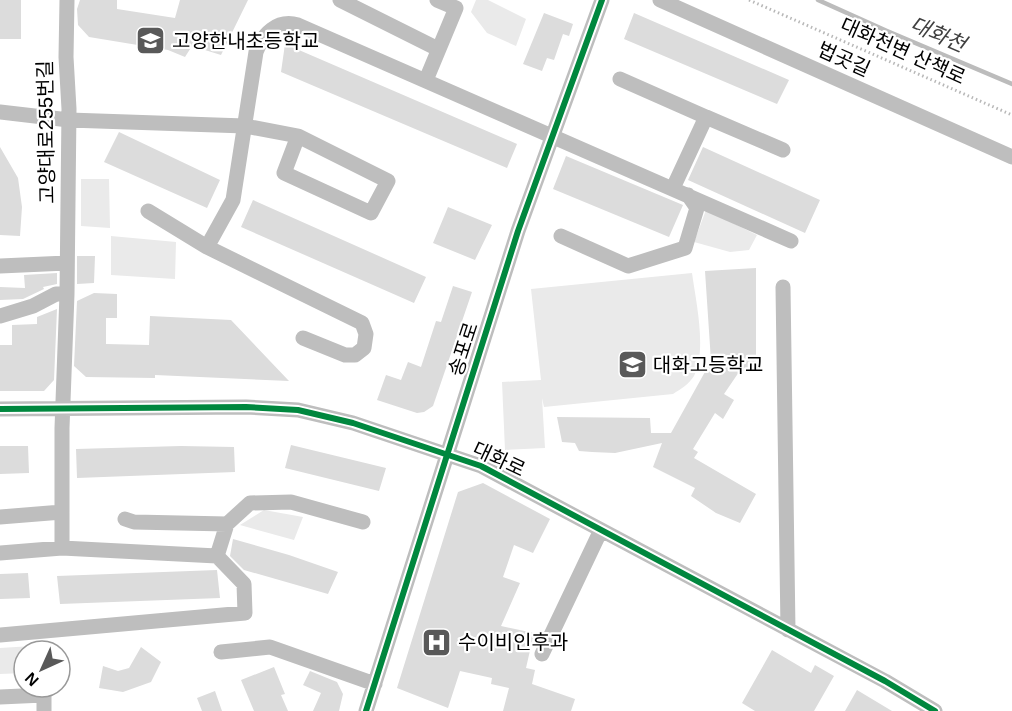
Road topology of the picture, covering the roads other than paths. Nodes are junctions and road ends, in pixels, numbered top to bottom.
1 (67, 0) edge
2 (340, 0) edge
3 (437, 0) edge
4 (602, 0) edge
5 (660, 0) edge
6 (438, 49) junction
7 (620, 79) dead end
8 (426, 80) junction
9 (0, 112) edge
10 (706, 117) junction
11 (69, 120) junction
12 (245, 126) junction
13 (553, 135) junction
14 (298, 136) junction
15 (783, 150) dead end
16 (1012, 157) edge
17 (673, 188) junction
18 (688, 195) junction
19 (148, 211) dead end
20 (561, 236) dead end
21 (791, 241) dead end
22 (207, 247) junction
23 (67, 263) junction
24 (0, 266) edge
25 (783, 287) dead end
26 (67, 294) junction
27 (0, 316) edge
28 (303, 338) dead end
29 (64, 408) junction
30 (0, 409) edge
31 (448, 454) junction
32 (62, 512) junction
33 (0, 517) edge
34 (125, 519) dead end
35 (363, 522) dead end
36 (227, 524) junction
37 (601, 530) junction
38 (62, 548) junction
39 (0, 553) edge
40 (217, 556) junction
41 (788, 630) junction
42 (0, 635) edge
43 (221, 652) dead end
44 (542, 654) dead end
45 (375, 684) junction
46 (0, 697) edge
47 (44, 711) edge
48 (366, 711) edge
49 (935, 711) edge

1 - 11 street, 고양대로255번길
2 - 6 street
3 - 6 street
4 - 13 street, 송포로
5 - 16 street, 법곳길
6 - 8 street
7 - 10 street
8 - 12 street
8 - 13 street
9 - 11 street
10 - 15 street
10 - 17 street
11 - 12 street
11 - 23 street, 고양대로255번길
12 - 14 street
12 - 22 street
13 - 17 street
13 - 31 street, 송포로
14 - 14 street
17 - 18 street
18 - 20 street
18 - 21 street
19 - 22 street
22 - 28 street
23 - 24 street
23 - 26 street, 고양대로255번길
25 - 41 street
26 - 27 street
26 - 29 street, 고양대로255번길
29 - 30 street, 대화로
29 - 31 street, 대화로
29 - 32 street, 고양대로255번길
31 - 37 street, 대화로
31 - 45 street, 송포로
32 - 33 street
32 - 38 street, 고양대로255번길
34 - 36 street
35 - 36 street
36 - 40 street
37 - 41 street, 대화로
37 - 44 street
38 - 39 street
38 - 40 street
40 - 42 street
41 - 49 street, 대화로
43 - 45 street
45 - 48 street, 송포로
46 - 47 street

